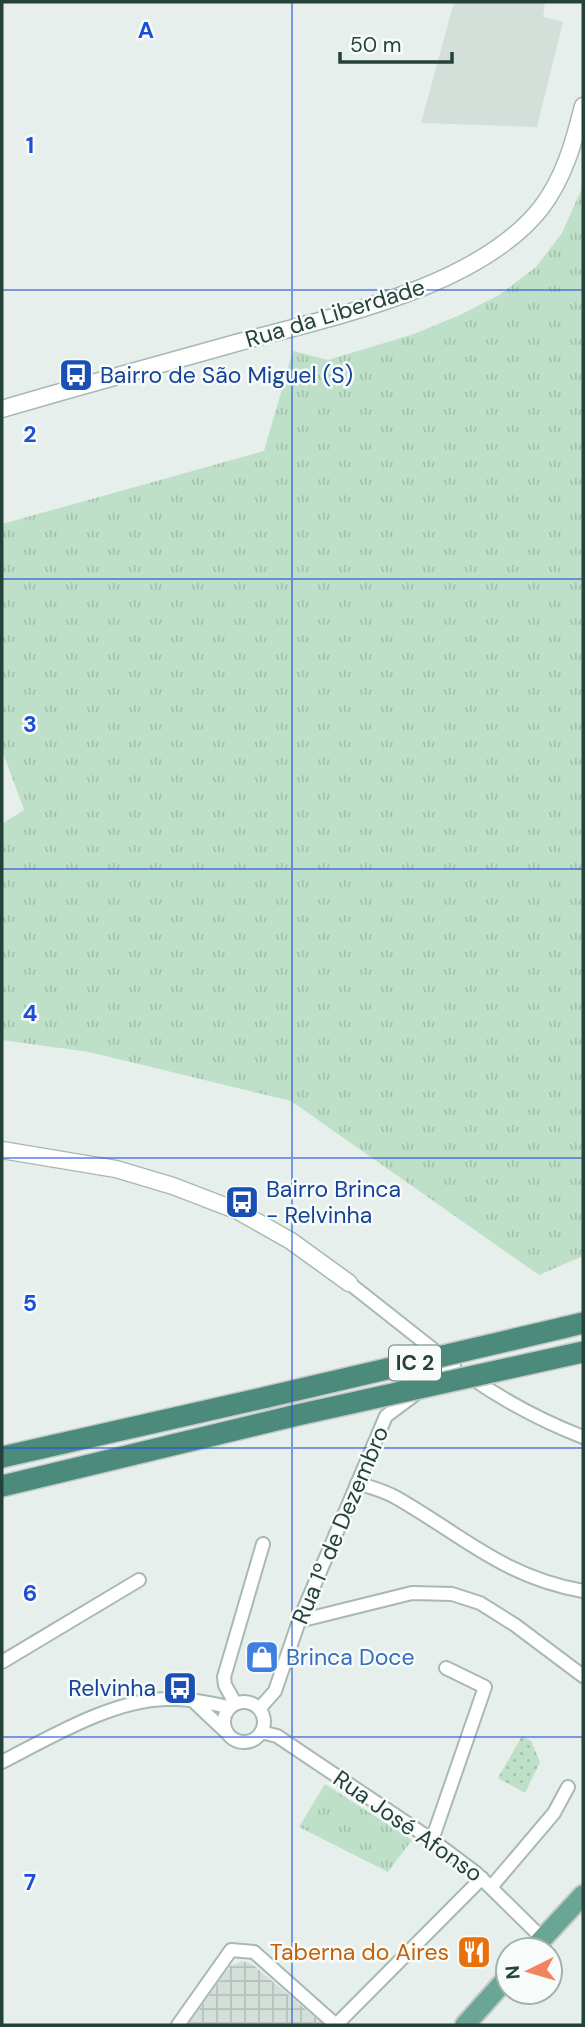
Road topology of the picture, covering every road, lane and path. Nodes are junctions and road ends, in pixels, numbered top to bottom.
1 (583, 106) edge
2 (2, 409) edge
3 (2, 1150) edge
4 (349, 1283) joint
5 (573, 1326) edge
6 (583, 1352) edge
7 (454, 1366) junction
8 (583, 1437) edge
9 (2, 1457) edge
10 (357, 1482) junction
11 (2, 1486) edge
12 (263, 1544) dead end
13 (139, 1580) dead end
14 (583, 1591) edge
15 (299, 1621) junction
16 (2, 1662) edge
17 (446, 1668) dead end
18 (583, 1676) edge
19 (190, 1699) junction
20 (232, 1705) junction
21 (259, 1709) junction
22 (225, 1731) junction
23 (261, 1732) junction
24 (2, 1762) edge
25 (568, 1787) dead end
26 (432, 1840) junction
27 (487, 1882) junction
28 (583, 1895) edge
29 (531, 1936) edge
30 (545, 1936) edge
31 (494, 1993) edge
32 (178, 2025) edge
33 (465, 2025) edge

1 - 2 street, Rua da Liberdade
3 - 4 street
4 - 7 street
5 - 9 highway, IC 2, bridge
6 - 11 highway, IC 2, bridge
7 - 8 street
7 - 10 street, Rua 1º de Dezembro
10 - 14 street
10 - 15 street, Rua 1º de Dezembro
12 - 20 street
13 - 16 street
15 - 18 street
15 - 21 street, Rua 1º de Dezembro
17 - 26 street
19 - 20 street
19 - 22 street
19 - 24 street
20 - 21 street
20 - 22 street
21 - 23 street
22 - 23 street
23 - 26 street, Rua José Afonso
25 - 27 street
26 - 27 street, Rua José Afonso
27 - 29 street, Rua José Afonso
27 - 32 street
28 - 30 main road
31 - 33 main road

